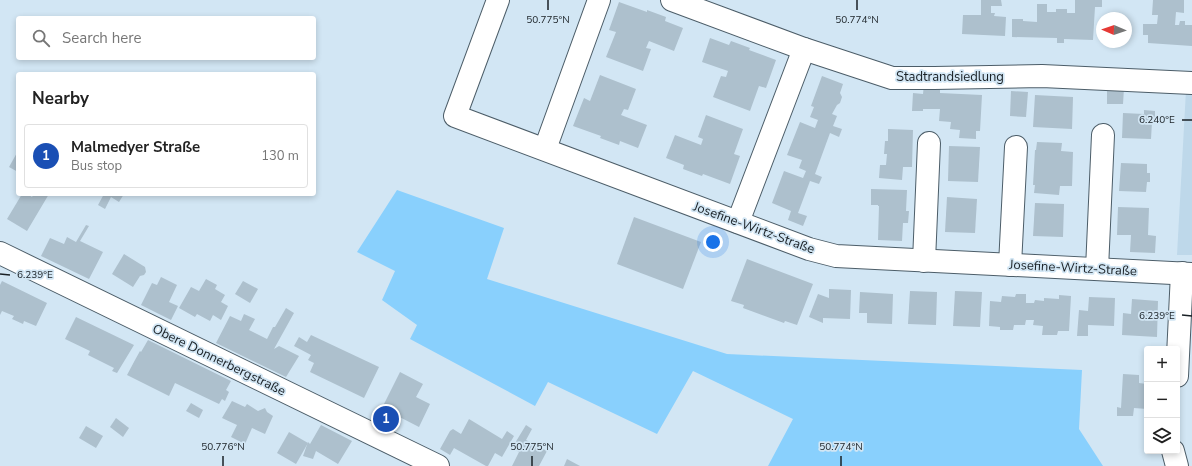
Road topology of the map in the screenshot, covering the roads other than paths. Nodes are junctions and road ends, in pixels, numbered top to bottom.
1 (498, 0) edge
2 (599, 0) edge
3 (672, 0) edge
4 (804, 49) junction
5 (1192, 83) edge
6 (1103, 136) dead end
7 (929, 143) dead end
8 (1016, 147) dead end
9 (545, 149) junction
10 (738, 222) junction
11 (0, 253) edge
12 (924, 261) junction
13 (1010, 265) junction
14 (1097, 269) junction
15 (1187, 274) edge
16 (1180, 346) edge
17 (1175, 454) edge
18 (438, 466) edge
19 (1177, 466) edge

1 - 9 street, Josefine-Wirtz-Straße
2 - 9 street
3 - 4 street, Stadtrandsiedlung
4 - 5 street, Stadtrandsiedlung
4 - 10 street
6 - 14 street
7 - 12 street
8 - 13 street
9 - 10 street, Josefine-Wirtz-Straße
10 - 12 street, Josefine-Wirtz-Straße
11 - 18 street, Obere Donnerbergstraße
12 - 13 street, Josefine-Wirtz-Straße
13 - 14 street, Josefine-Wirtz-Straße
14 - 15 street, Josefine-Wirtz-Straße
15 - 16 street
17 - 19 street

